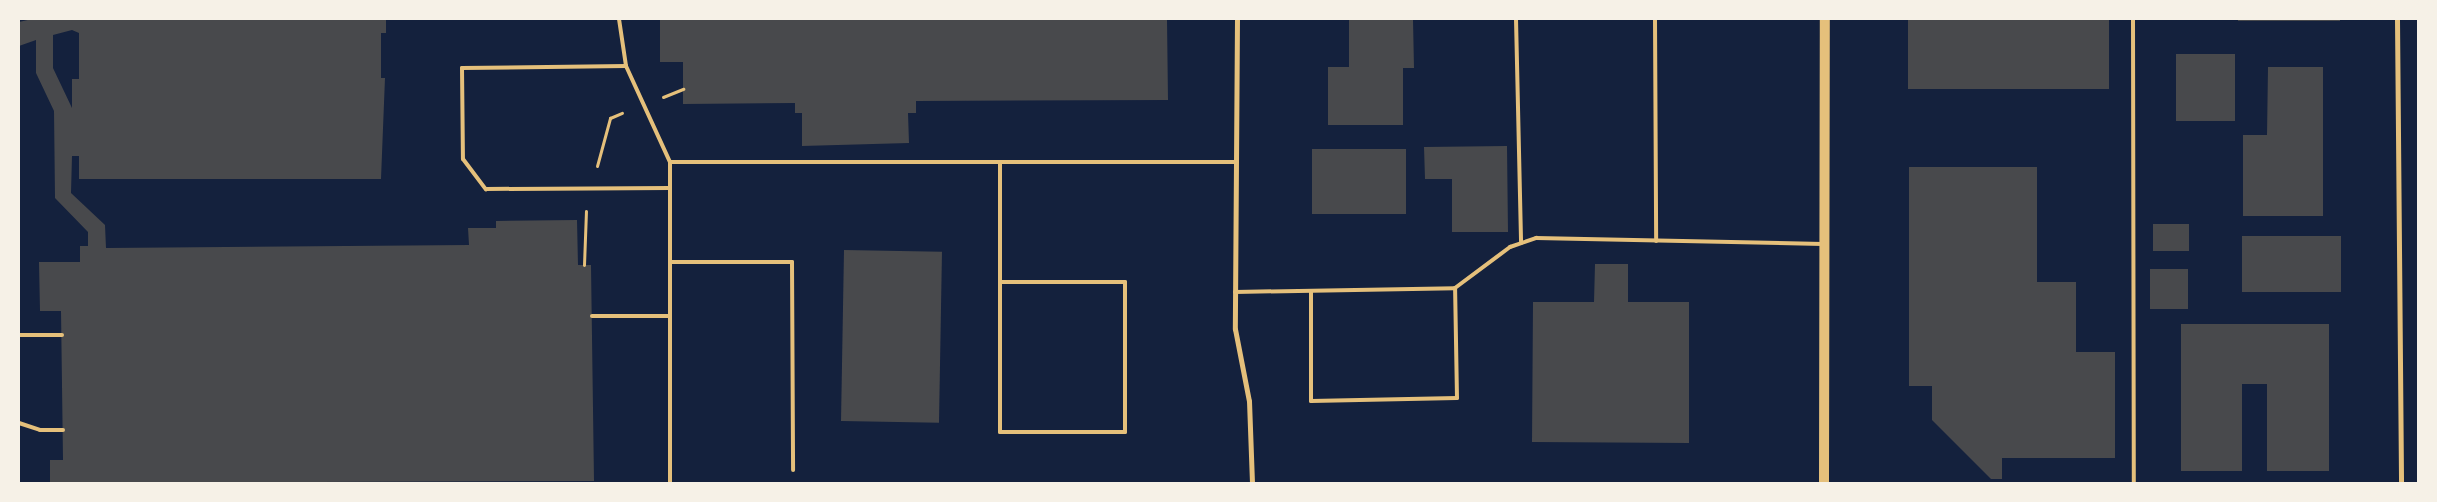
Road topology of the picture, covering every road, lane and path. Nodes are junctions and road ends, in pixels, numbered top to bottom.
1 (619, 19) edge
2 (1237, 19) edge
3 (1516, 19) edge
4 (1655, 19) edge
5 (1825, 19) edge
6 (2133, 19) edge
7 (2397, 19) edge
8 (626, 66) junction
9 (683, 89) dead end
10 (655, 100) dead end
11 (628, 110) dead end
12 (670, 162) junction
13 (1000, 162) junction
14 (1236, 162) junction
15 (596, 172) dead end
16 (670, 188) junction
17 (587, 209) dead end
18 (1656, 241) junction
19 (1521, 243) junction
20 (1824, 244) junction
21 (670, 262) junction
22 (584, 266) dead end
23 (1000, 282) junction
24 (1454, 288) junction
25 (1311, 291) junction
26 (1235, 292) junction
27 (592, 316) dead end
28 (670, 316) junction
29 (19, 335) edge
30 (62, 335) dead end
31 (19, 423) edge
32 (63, 430) dead end
33 (793, 470) dead end
34 (670, 483) edge
35 (1252, 483) edge
36 (1824, 483) edge
37 (2134, 483) edge
38 (2402, 483) edge

1 - 8 lane
2 - 14 street
3 - 19 lane
4 - 18 lane
5 - 20 main road
6 - 37 lane
7 - 38 street
8 - 12 lane
8 - 16 lane
9 - 10 path
11 - 15 path
12 - 13 lane
12 - 16 lane
13 - 14 lane
13 - 23 lane
14 - 26 street
16 - 21 lane
17 - 22 path
18 - 19 lane
18 - 20 lane
19 - 24 lane
20 - 36 main road
21 - 28 lane
21 - 33 lane
23 - 23 lane
24 - 25 lane
24 - 25 lane
25 - 26 lane
26 - 35 street
27 - 28 lane
28 - 34 lane
29 - 30 lane
31 - 32 lane

